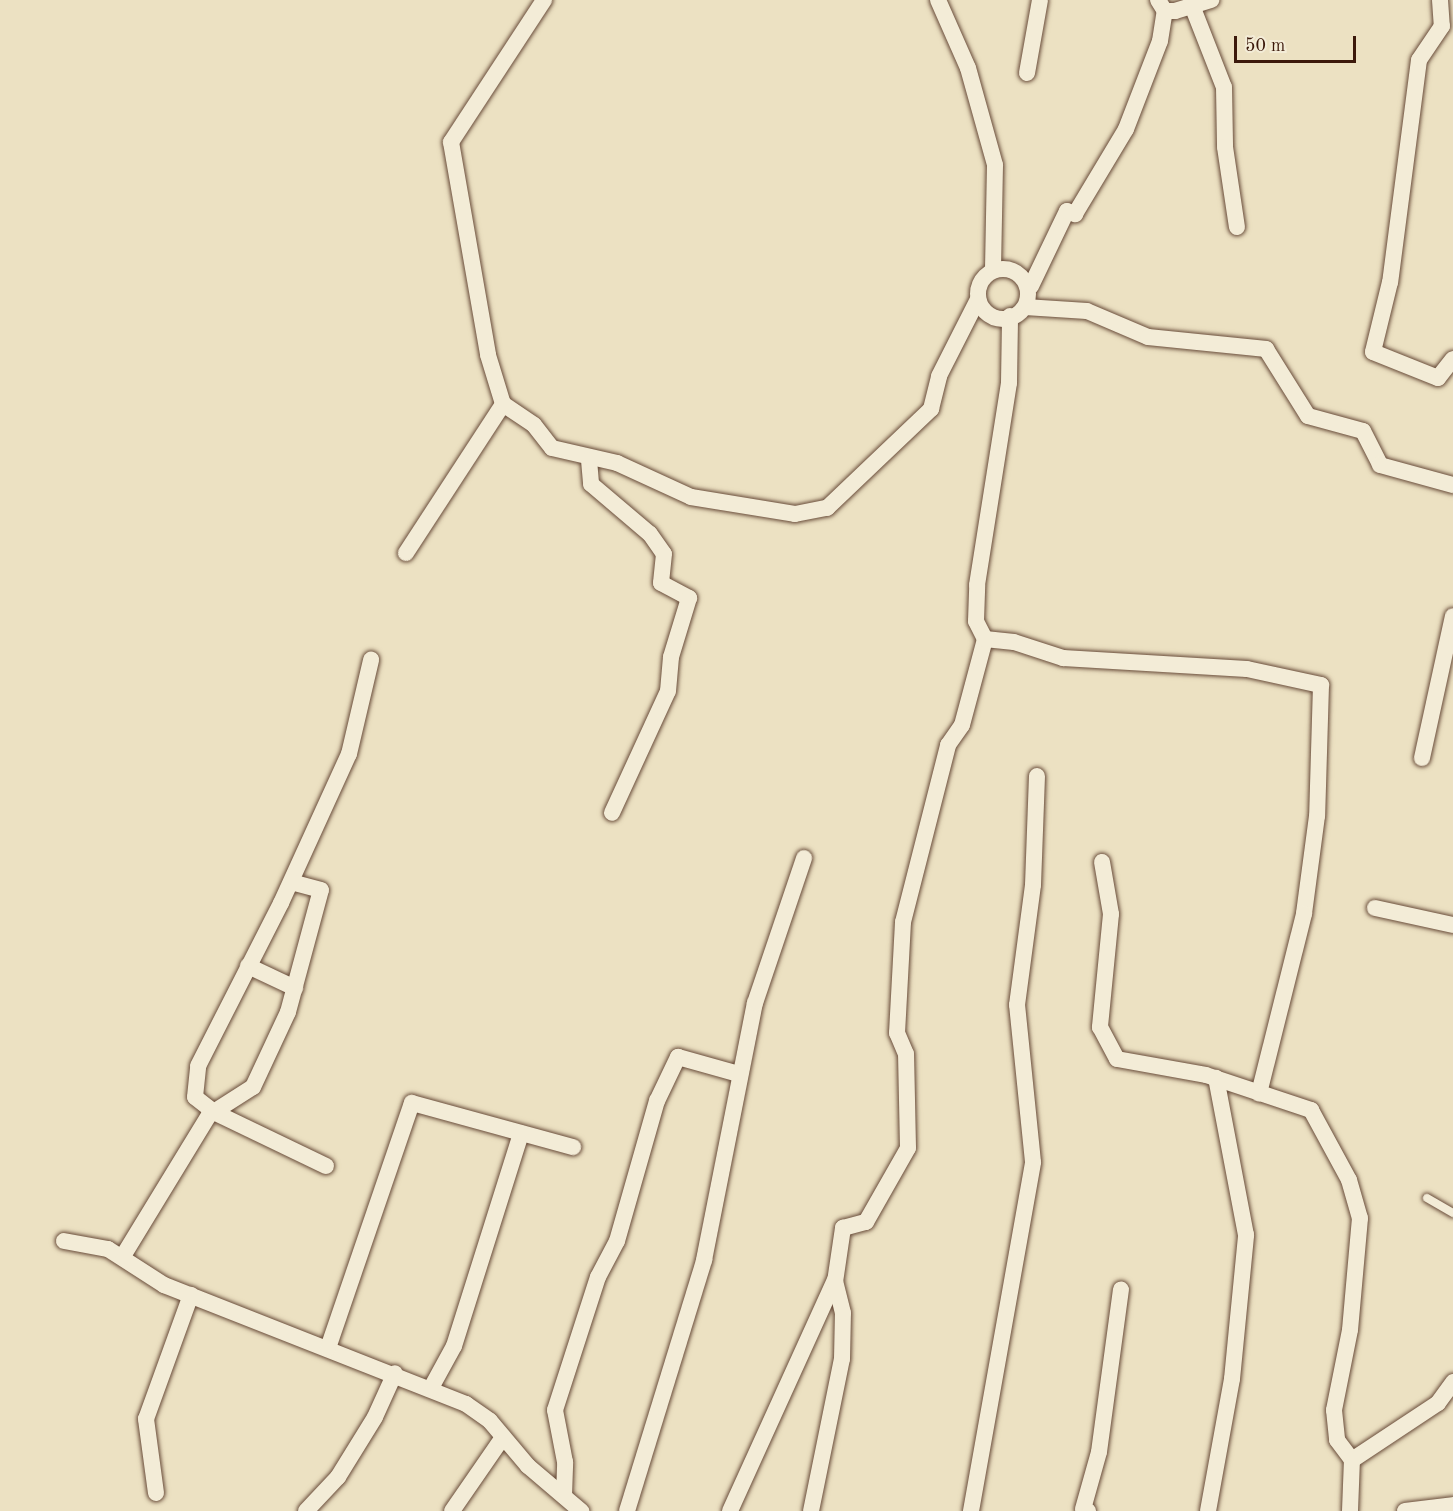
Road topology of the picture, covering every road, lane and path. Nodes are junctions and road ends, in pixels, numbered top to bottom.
1 (544, 0) edge
2 (938, 0) edge
3 (1040, 0) edge
4 (1210, 0) edge
5 (1440, 0) edge
6 (1191, 3) junction
7 (1161, 5) edge
8 (1027, 73) dead end
9 (1237, 227) dead end
10 (993, 267) junction
11 (1031, 286) junction
12 (978, 299) junction
13 (1025, 307) junction
14 (1010, 316) junction
15 (1453, 359) edge
16 (503, 404) junction
17 (590, 460) junction
18 (1453, 485) edge
19 (406, 553) dead end
20 (1453, 616) edge
21 (985, 639) junction
22 (371, 660) dead end
23 (1422, 758) dead end
24 (1037, 776) dead end
25 (612, 813) dead end
26 (804, 858) dead end
27 (1102, 862) dead end
28 (291, 882) junction
29 (1375, 908) dead end
30 (1453, 925) edge
31 (248, 966) junction
32 (296, 988) junction
33 (739, 1074) junction
34 (1216, 1078) junction
35 (1259, 1093) junction
36 (214, 1112) junction
37 (521, 1133) junction
38 (573, 1147) dead end
39 (326, 1166) dead end
40 (1427, 1198) dead end
41 (1453, 1213) edge
42 (64, 1241) dead end
43 (123, 1256) junction
44 (835, 1280) junction
45 (1121, 1289) dead end
46 (190, 1295) junction
47 (328, 1348) junction
48 (395, 1373) junction
49 (1453, 1382) edge
50 (431, 1388) junction
51 (503, 1437) junction
52 (1352, 1460) junction
53 (156, 1493) dead end
54 (564, 1496) junction
55 (1453, 1505) edge
56 (306, 1511) edge
57 (452, 1511) edge
58 (581, 1511) edge
59 (627, 1511) edge
60 (730, 1511) edge
61 (811, 1511) edge
62 (971, 1511) edge
63 (1088, 1511) edge
64 (1208, 1511) edge
65 (1350, 1511) edge
66 (1405, 1511) edge

1 - 16 street
2 - 10 street
3 - 8 street
4 - 6 street
5 - 15 street
6 - 7 street
6 - 9 street
7 - 11 street
10 - 11 street
10 - 12 street
11 - 13 street
12 - 14 street
12 - 17 street
13 - 14 street
13 - 18 street
14 - 21 street
16 - 17 street
16 - 19 street
17 - 25 street
20 - 23 street
21 - 35 street
21 - 44 street
22 - 28 street
24 - 62 street
26 - 33 street
27 - 34 street
28 - 31 street
28 - 32 street
29 - 30 street
31 - 32 street
31 - 36 street
32 - 36 street
33 - 54 street
33 - 59 street
34 - 35 street
34 - 64 street
35 - 52 street
36 - 39 street
36 - 43 street
37 - 38 street
37 - 47 street
37 - 50 street
40 - 41 lane
42 - 43 street
43 - 46 street
44 - 60 street
44 - 61 street
45 - 63 street
46 - 47 street
46 - 53 street
47 - 48 street
48 - 50 street
48 - 56 street
49 - 52 street
50 - 51 street
51 - 54 street
51 - 57 street
52 - 65 street
54 - 58 street
55 - 66 street

